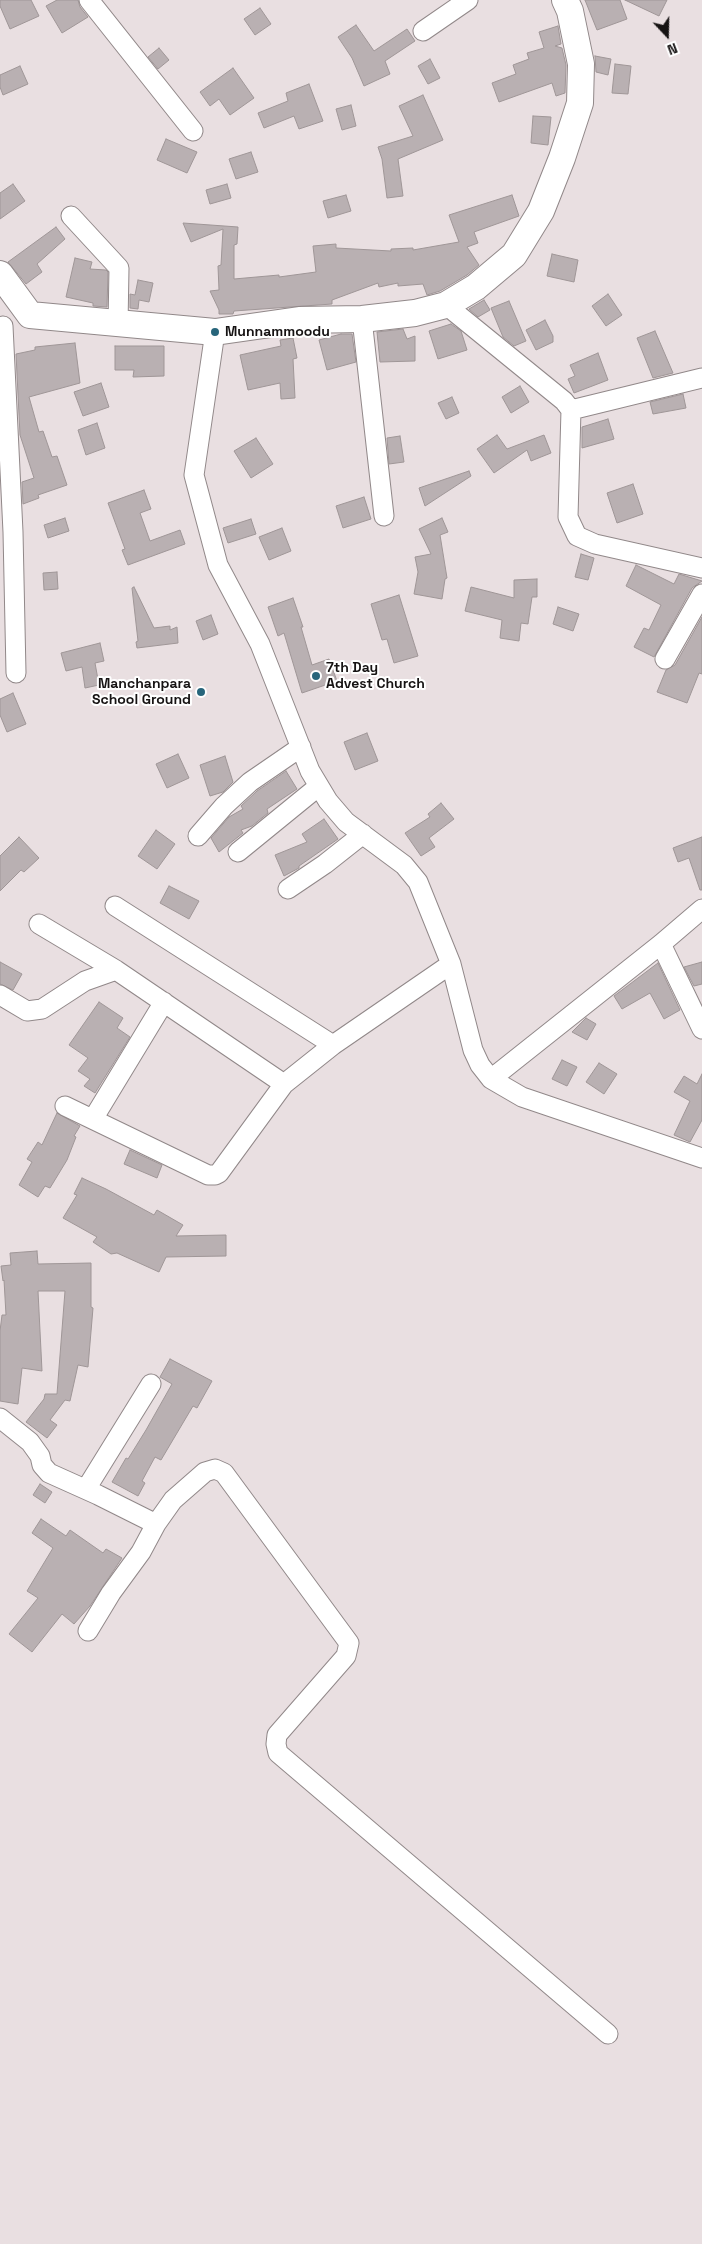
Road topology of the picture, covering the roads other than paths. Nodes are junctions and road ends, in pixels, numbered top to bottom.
1 (89, 0) edge
2 (468, 0) edge
3 (565, 0) edge
4 (424, 31) dead end
5 (194, 131) dead end
6 (71, 216) dead end
7 (0, 274) edge
8 (446, 305) junction
9 (30, 316) junction
10 (362, 319) junction
11 (118, 325) junction
12 (2, 327) edge
13 (215, 332) junction
14 (702, 378) edge
15 (571, 410) junction
16 (384, 516) dead end
17 (702, 568) edge
18 (702, 594) edge
19 (665, 659) dead end
20 (16, 673) dead end
21 (301, 747) junction
22 (319, 786) junction
23 (363, 834) junction
24 (198, 836) dead end
25 (238, 852) dead end
26 (288, 889) dead end
27 (115, 906) dead end
28 (702, 909) edge
29 (40, 924) dead end
30 (661, 944) junction
31 (451, 964) junction
32 (116, 970) junction
33 (0, 995) edge
34 (164, 1002) junction
35 (702, 1029) edge
36 (333, 1045) junction
37 (491, 1079) junction
38 (284, 1084) junction
39 (65, 1106) dead end
40 (94, 1119) junction
41 (702, 1158) edge
42 (151, 1384) dead end
43 (0, 1418) edge
44 (86, 1489) junction
45 (156, 1524) junction
46 (88, 1631) dead end
47 (608, 2034) dead end

1 - 5 street
2 - 4 street
3 - 8 main road
6 - 11 street
7 - 9 main road
8 - 10 main road
8 - 15 street
9 - 11 main road
9 - 12 street
10 - 13 main road
10 - 16 street
11 - 13 main road
12 - 20 street
13 - 21 street
14 - 15 street
15 - 17 street
18 - 19 street
21 - 22 street
21 - 24 street
22 - 23 street
22 - 25 street
23 - 26 street
23 - 31 street
27 - 36 street
28 - 30 street
29 - 32 street
30 - 35 street
30 - 37 street
31 - 36 street
31 - 37 street
32 - 33 street
32 - 34 street
34 - 38 street
34 - 40 street
36 - 38 street
37 - 41 street
38 - 40 street
39 - 40 street
42 - 44 street
43 - 44 street
44 - 45 street
45 - 46 street
45 - 47 street

